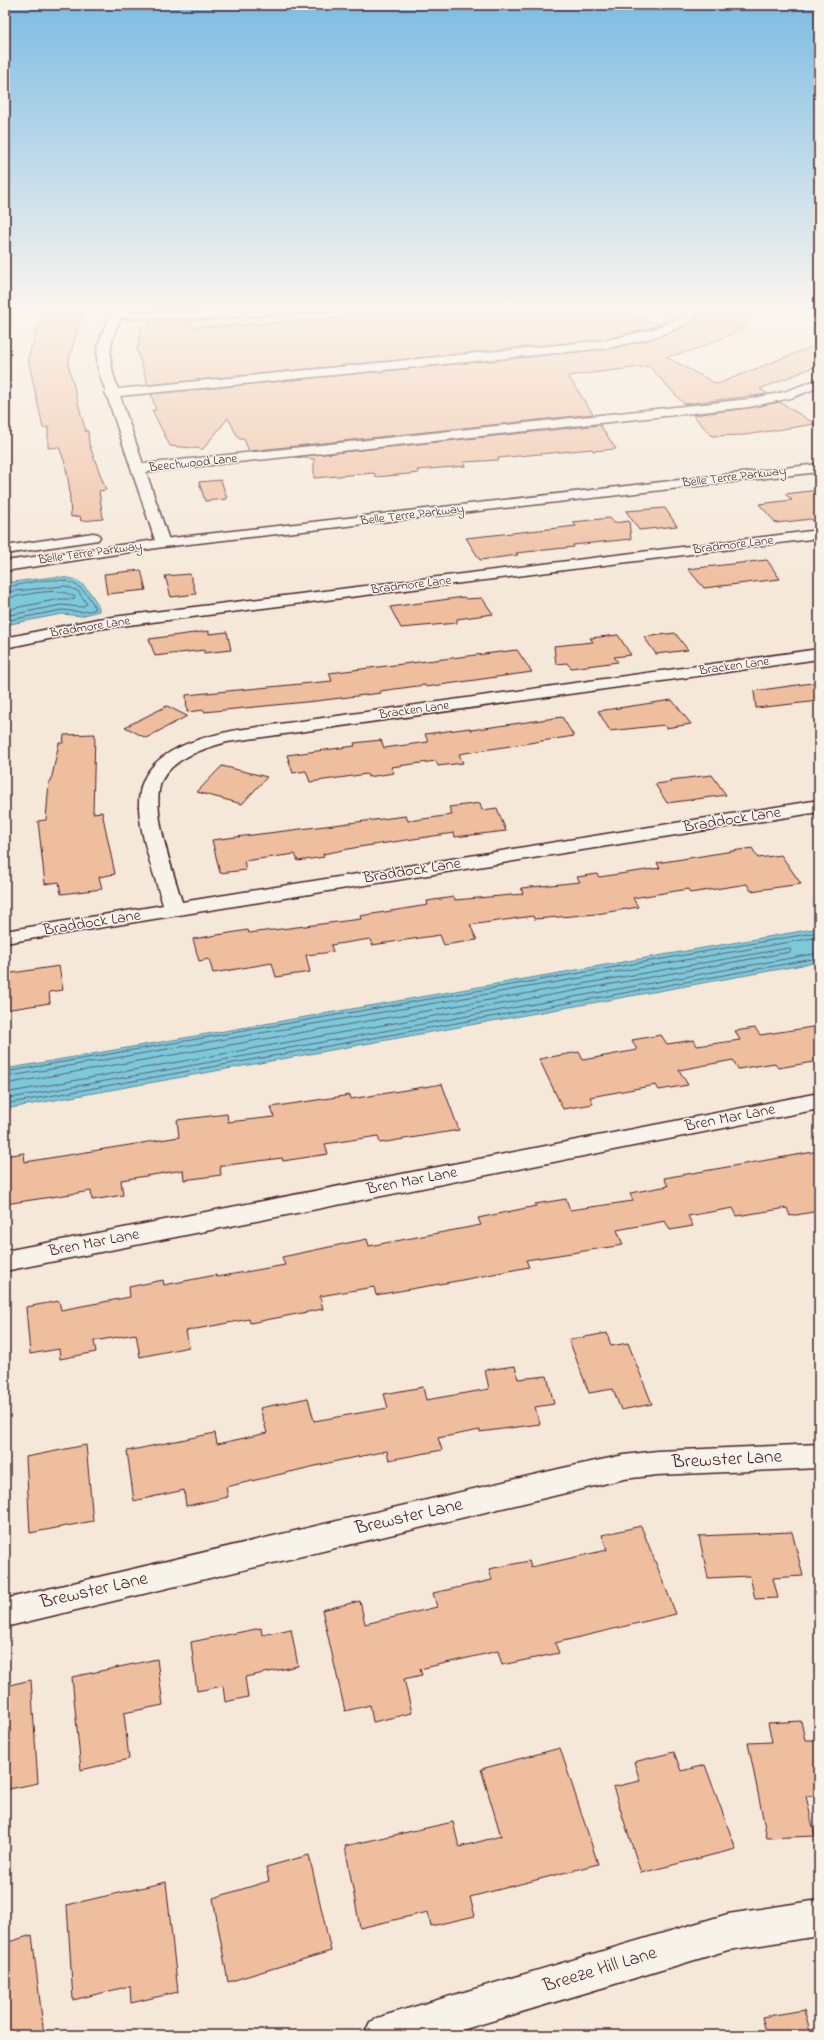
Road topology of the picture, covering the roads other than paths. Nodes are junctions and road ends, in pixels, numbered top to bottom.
1 (114, 401) edge
2 (758, 401) edge
3 (819, 468) edge
4 (138, 469) junction
5 (173, 528) dead end
6 (154, 534) junction
7 (819, 534) edge
8 (108, 535) dead end
9 (5, 550) edge
10 (5, 566) edge
11 (5, 643) edge
12 (819, 654) edge
13 (819, 806) edge
14 (174, 909) junction
15 (5, 937) edge
16 (819, 1101) edge
17 (5, 1261) edge
18 (819, 1456) edge
19 (5, 1612) edge
20 (819, 1918) edge
21 (383, 2035) edge

1 - 4 street
2 - 4 street, Beechwood Lane
3 - 6 street, Belle Terre Parkway
4 - 6 street
5 - 6 street, Belle Terre Parkway
6 - 10 street, Belle Terre Parkway
7 - 11 street, Bradmore Lane
8 - 9 street, Belle Terre Parkway
12 - 14 street, Bracken Lane
13 - 14 street, Braddock Lane
14 - 15 street, Braddock Lane
16 - 17 street, Bren Mar Lane
18 - 19 street, Brewster Lane
20 - 21 street, Breeze Hill Lane

